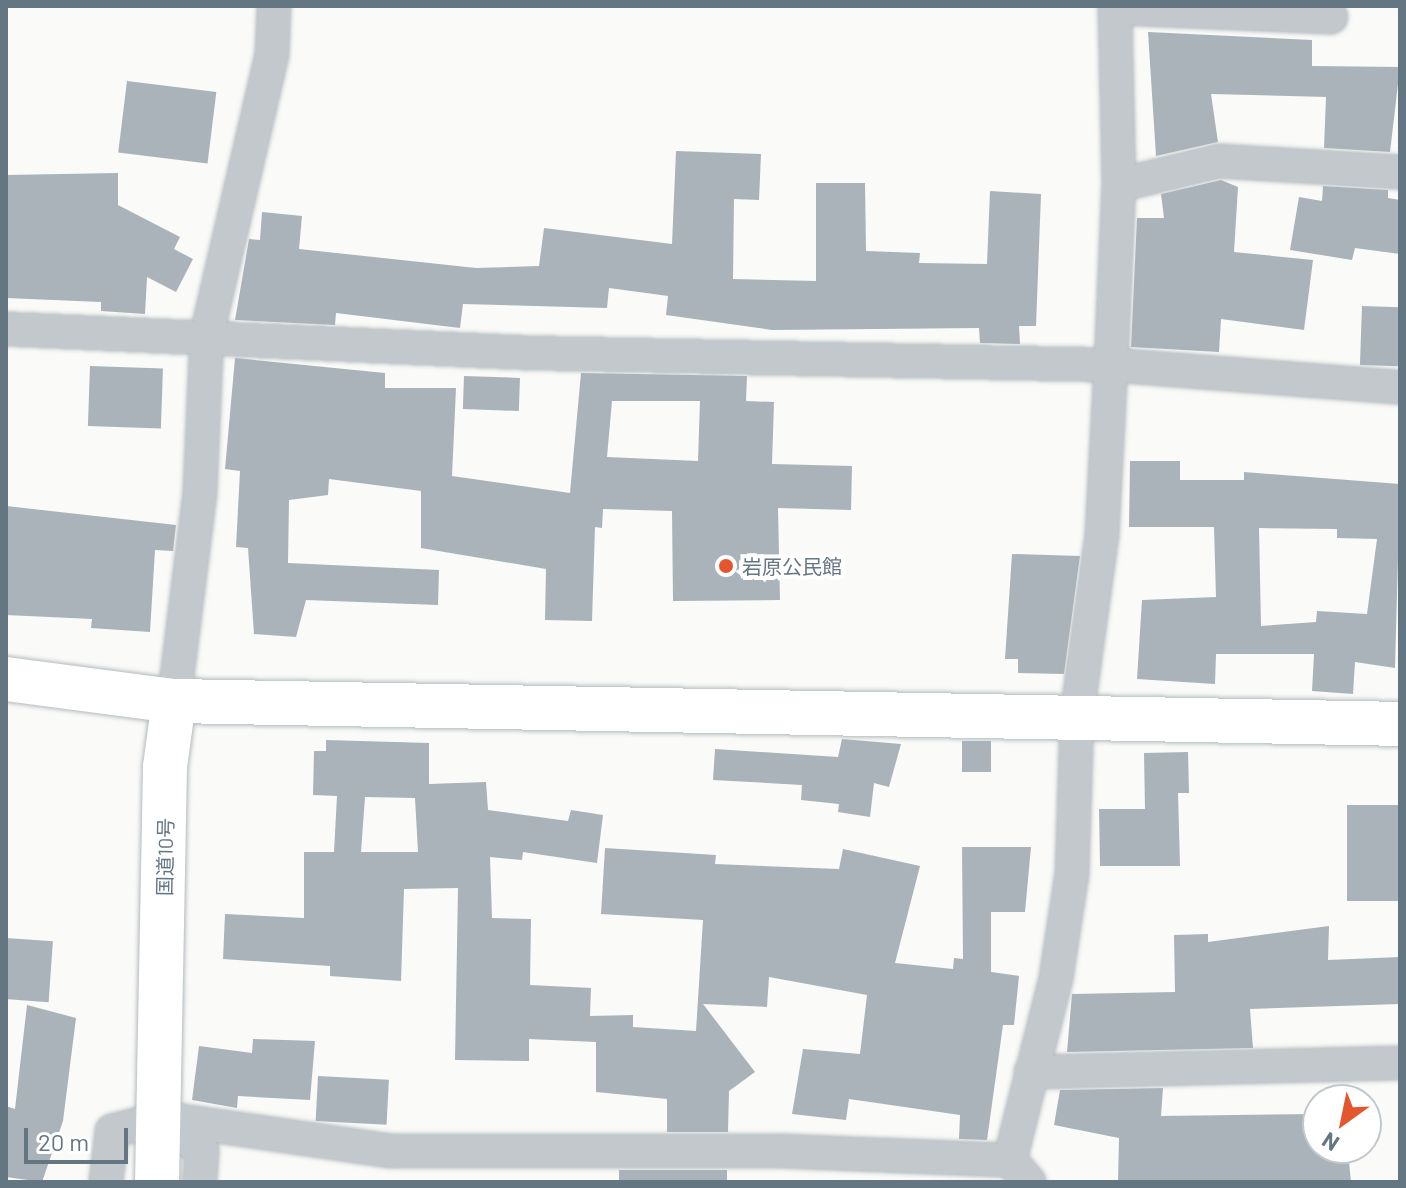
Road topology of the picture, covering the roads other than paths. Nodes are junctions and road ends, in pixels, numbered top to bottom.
1 (274, 6) edge
2 (1115, 7) edge
3 (1331, 17) dead end
4 (1400, 172) edge
5 (1119, 185) junction
6 (6, 329) edge
7 (207, 334) junction
8 (1111, 365) junction
9 (1400, 387) edge
10 (6, 679) edge
11 (174, 701) junction
12 (1077, 715) junction
13 (1400, 724) edge
14 (1400, 1063) edge
15 (1031, 1072) junction
16 (162, 1118) junction
17 (1019, 1171) edge
18 (106, 1182) edge
19 (157, 1182) edge
20 (200, 1182) edge

1 - 7 street
2 - 3 street
2 - 5 street
4 - 5 street
5 - 8 street
6 - 7 street
7 - 8 street
7 - 11 street
8 - 9 street
8 - 12 street
10 - 11 main road
11 - 12 main road
11 - 16 main road, 国道10号
12 - 13 main road
12 - 15 street
14 - 15 street
15 - 17 street
16 - 17 street
16 - 18 street
16 - 19 main road, 国道10号
16 - 20 street

